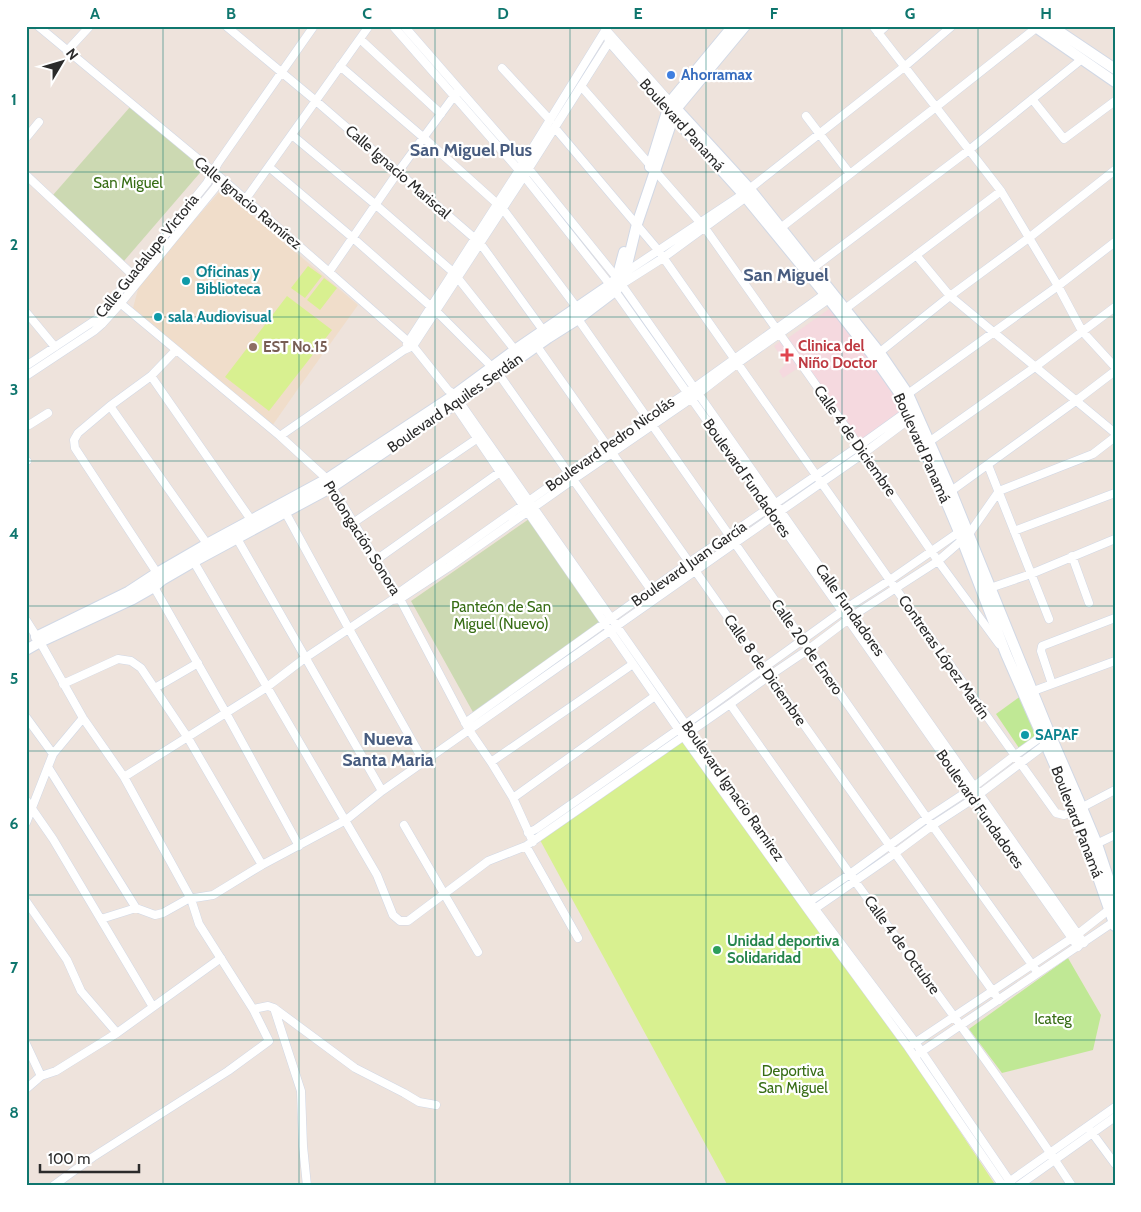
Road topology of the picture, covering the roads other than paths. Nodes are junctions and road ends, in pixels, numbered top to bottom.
1 (38, 26) edge
2 (90, 26) edge
3 (226, 26) edge
4 (314, 26) edge
5 (369, 26) edge
6 (393, 26) edge
7 (404, 26) edge
8 (734, 26) edge
9 (745, 26) edge
10 (886, 26) edge
11 (952, 26) edge
12 (1052, 26) edge
13 (1035, 27) edge
14 (875, 29) edge
15 (606, 30) junction
16 (360, 38) junction
17 (609, 42) junction
18 (67, 51) junction
19 (1082, 59) junction
20 (340, 66) junction
21 (904, 67) junction
22 (502, 68) dead end
23 (1115, 69) edge
24 (282, 72) junction
25 (1115, 82) edge
26 (581, 86) junction
27 (459, 89) junction
28 (454, 96) junction
29 (1032, 99) junction
30 (316, 101) junction
31 (1115, 101) edge
32 (936, 107) junction
33 (672, 110) junction
34 (441, 114) junction
35 (806, 116) dead end
36 (550, 120) junction
37 (40, 122) dead end
38 (555, 128) junction
39 (820, 133) junction
40 (292, 135) junction
41 (26, 138) edge
42 (424, 138) junction
43 (969, 150) junction
44 (527, 166) junction
45 (269, 167) junction
46 (653, 170) junction
47 (1115, 170) edge
48 (398, 172) junction
49 (214, 173) junction
50 (522, 173) junction
51 (850, 174) junction
52 (26, 175) edge
53 (220, 178) junction
54 (1001, 191) junction
55 (748, 193) junction
56 (246, 200) junction
57 (376, 205) junction
58 (500, 206) junction
59 (635, 222) junction
60 (702, 226) junction
61 (778, 230) junction
62 (1030, 237) junction
63 (353, 238) junction
64 (477, 240) junction
65 (1115, 242) edge
66 (658, 250) junction
67 (916, 255) junction
68 (663, 258) junction
69 (810, 270) junction
70 (330, 272) junction
71 (133, 275) junction
72 (455, 275) junction
73 (139, 281) junction
74 (618, 282) junction
75 (1058, 286) junction
76 (829, 294) junction
77 (950, 296) junction
78 (117, 301) junction
79 (1115, 306) edge
80 (433, 309) junction
81 (843, 311) junction
82 (26, 312) edge
83 (577, 313) junction
84 (778, 331) junction
85 (1082, 331) junction
86 (993, 333) junction
87 (546, 335) junction
88 (535, 342) junction
89 (410, 344) junction
90 (55, 347) junction
91 (176, 350) junction
92 (515, 350) junction
93 (877, 355) junction
94 (736, 361) junction
95 (26, 366) edge
96 (1035, 366) junction
97 (1115, 367) edge
98 (496, 370) junction
99 (1115, 371) edge
100 (26, 376) edge
101 (151, 376) junction
102 (693, 393) junction
103 (905, 396) junction
104 (453, 397) junction
105 (1076, 400) junction
106 (110, 406) junction
107 (48, 413) dead end
108 (912, 413) junction
109 (647, 418) junction
110 (26, 424) edge
111 (653, 426) junction
112 (1115, 433) edge
113 (280, 436) junction
114 (1115, 437) edge
115 (478, 438) junction
116 (926, 444) junction
117 (608, 445) junction
118 (859, 446) junction
119 (612, 453) junction
120 (864, 453) junction
121 (988, 465) junction
122 (500, 472) junction
123 (817, 475) junction
124 (571, 476) junction
125 (330, 483) junction
126 (822, 483) junction
127 (999, 491) junction
128 (1115, 493) edge
129 (947, 494) junction
130 (528, 506) junction
131 (772, 506) junction
132 (283, 508) junction
133 (777, 514) junction
134 (353, 523) junction
135 (254, 524) junction
136 (1014, 531) junction
137 (966, 532) junction
138 (234, 534) junction
139 (730, 536) junction
140 (1114, 542) edge
141 (734, 543) junction
142 (210, 548) junction
143 (932, 552) junction
144 (1072, 556) junction
145 (191, 558) junction
146 (376, 560) junction
147 (938, 561) junction
148 (690, 562) junction
149 (695, 571) junction
150 (1031, 574) junction
151 (158, 580) junction
152 (890, 580) junction
153 (990, 588) junction
154 (896, 589) junction
155 (651, 590) junction
156 (396, 598) junction
157 (1089, 603) dead end
158 (845, 609) junction
159 (851, 617) junction
160 (1115, 618) edge
161 (1049, 619) dead end
162 (26, 620) edge
163 (608, 620) junction
164 (614, 628) junction
165 (349, 629) junction
166 (34, 635) edge
167 (802, 639) junction
168 (26, 642) edge
169 (809, 649) junction
170 (26, 650) edge
171 (1006, 654) junction
172 (305, 658) junction
173 (1115, 661) edge
174 (198, 663) junction
175 (633, 664) junction
176 (763, 667) junction
177 (769, 676) junction
178 (63, 684) junction
179 (1052, 684) junction
180 (155, 688) junction
181 (267, 688) junction
182 (1028, 693) junction
183 (655, 696) junction
184 (730, 704) junction
185 (226, 713) junction
186 (26, 717) edge
187 (83, 718) junction
188 (686, 723) junction
189 (467, 727) junction
190 (679, 729) junction
191 (691, 731) junction
192 (683, 736) junction
193 (188, 738) junction
194 (1047, 738) junction
195 (53, 754) junction
196 (1014, 756) junction
197 (424, 762) junction
198 (491, 762) junction
199 (1020, 763) junction
200 (48, 767) junction
201 (124, 777) junction
202 (971, 789) junction
203 (1115, 790) edge
204 (382, 791) junction
205 (976, 797) junction
206 (513, 798) junction
207 (28, 804) edge
208 (1079, 809) junction
209 (927, 818) junction
210 (346, 820) junction
211 (26, 823) edge
212 (404, 825) dead end
213 (932, 825) junction
214 (528, 833) junction
215 (1115, 834) edge
216 (530, 844) junction
217 (299, 846) junction
218 (889, 846) junction
219 (1092, 846) junction
220 (894, 854) junction
221 (262, 865) junction
222 (853, 878) junction
223 (1113, 885) edge
224 (444, 894) junction
225 (1115, 898) edge
226 (190, 900) junction
227 (26, 901) edge
228 (807, 903) junction
229 (1112, 907) edge
230 (136, 908) junction
231 (812, 911) junction
232 (101, 918) junction
233 (1114, 923) edge
234 (1074, 936) junction
235 (578, 938) dead end
236 (1081, 945) junction
237 (478, 952) dead end
238 (221, 958) junction
239 (1031, 965) junction
240 (1038, 973) junction
241 (993, 990) junction
242 (999, 1000) junction
243 (153, 1007) junction
244 (274, 1008) junction
245 (253, 1009) junction
246 (955, 1016) junction
247 (961, 1025) junction
248 (118, 1033) junction
249 (26, 1044) edge
250 (911, 1045) junction
251 (918, 1054) junction
252 (42, 1076) junction
253 (26, 1089) edge
254 (436, 1105) dead end
255 (1115, 1107) edge
256 (1115, 1117) edge
257 (1087, 1126) junction
258 (1092, 1134) junction
259 (1050, 1152) junction
260 (1055, 1160) junction
261 (1115, 1164) edge
262 (1007, 1185) edge
263 (53, 1186) edge
264 (307, 1186) edge
265 (1018, 1186) edge
266 (1072, 1186) edge

1 - 18 street, Calle Ignacio Ramírez
2 - 18 street
3 - 24 street, Calle Ignacio Mariscal
4 - 24 street, Calle Guadalupe Victoria
5 - 16 street
6 - 28 street
7 - 27 street
8 - 33 street
9 - 33 street
10 - 14 street
11 - 21 street
12 - 23 street
13 - 19 street
13 - 32 street
14 - 21 street
15 - 17 street
15 - 33 street, Boulevard Panamá
15 - 36 street
16 - 20 street
16 - 34 street
17 - 26 street
17 - 33 street, Boulevard Panamá
18 - 49 street, Calle Ignacio Ramírez
19 - 25 street
19 - 29 street
20 - 30 street
20 - 42 street, Calle 20 de Enero
21 - 32 street
21 - 39 street
22 - 36 street
24 - 30 street, Calle Ignacio Mariscal
24 - 49 street, Calle Guadalupe Victoria
26 - 38 street
26 - 46 street, Calle 4 de Diciembre
27 - 28 street
27 - 44 street
28 - 34 street
28 - 50 street
29 - 31 street
29 - 43 street
30 - 40 street
30 - 48 street, Calle Ignacio Mariscal
32 - 43 street
32 - 51 street
33 - 46 street
33 - 55 street, Boulevard Panamá
34 - 42 street
35 - 39 street
36 - 44 street
37 - 41 street
38 - 44 street
38 - 59 street, Contreras López Martín
39 - 51 street
39 - 55 street
40 - 45 street
40 - 57 street
42 - 48 street
42 - 58 street, Calle 20 de Enero
43 - 54 street
43 - 69 street
44 - 50 street
44 - 74 street
45 - 56 street
45 - 63 street
46 - 59 street
46 - 60 street, Calle 4 de Diciembre
47 - 62 street
48 - 57 street
48 - 64 street, Calle Ignacio Mariscal
49 - 53 street, Calle Ignacio Ramírez
49 - 71 street, Calle Guadalupe Victoria
50 - 58 street
50 - 74 street
51 - 61 street
52 - 71 street
53 - 56 street, Calle Ignacio Ramírez
53 - 73 street, Calle Guadalupe Victoria
54 - 62 street
54 - 67 street
55 - 60 street
55 - 61 street, Boulevard Panamá
56 - 70 street, Calle Ignacio Ramírez
57 - 63 street
57 - 72 street
58 - 64 street
58 - 83 street, Calle 20 de Enero
59 - 66 street, Contreras López Martín
59 - 74 street
60 - 66 street
60 - 68 street
60 - 84 street, Calle 4 de Diciembre
61 - 69 street, Boulevard Panamá
62 - 75 street
62 - 77 street
63 - 70 street
63 - 80 street
64 - 72 street
64 - 87 street, Calle Ignacio Mariscal
65 - 75 street
66 - 68 street, Contreras López Martín
66 - 74 street
67 - 77 street
67 - 81 street
68 - 74 street
68 - 94 street, Contreras López Martín
69 - 76 street, Boulevard Panamá
70 - 89 street, Calle Ignacio Ramírez
71 - 73 street
71 - 78 street, Calle Guadalupe Victoria
72 - 80 street
72 - 92 street
73 - 78 street, Calle Guadalupe Victoria
74 - 83 street, Boulevard Aquiles Serdán
74 - 102 street
75 - 85 street
75 - 86 street
76 - 81 street, Boulevard Panamá
76 - 84 street
77 - 86 street
77 - 93 street
78 - 90 street, Calle Guadalupe Victoria
78 - 91 street, Prolongación Sonora
78 - 100 street, Calle Guadalupe Victoria
79 - 85 street
80 - 89 street
80 - 98 street
81 - 93 street, Boulevard Panamá
82 - 90 street
83 - 87 street, Boulevard Aquiles Serdán
83 - 109 street, Calle 20 de Enero
84 - 94 street
84 - 118 street, Calle 4 de Diciembre
85 - 96 street
85 - 97 street
86 - 96 street
86 - 103 street
87 - 88 street, Boulevard Aquiles Serdán
88 - 92 street, Boulevard Aquiles Serdán
88 - 98 street, Boulevard Aquiles Serdán
88 - 117 street, Calle 8 de Diciembre
89 - 104 street, Calle Ignacio Ramírez
89 - 113 street
90 - 95 street, Calle Guadalupe Victoria
91 - 101 street
91 - 113 street, Prolongación Sonora
92 - 98 street, Boulevard Aquiles Serdán
93 - 103 street, Boulevard Panamá
94 - 102 street
94 - 123 street, Contreras López Martín
96 - 105 street
96 - 116 street
98 - 104 street, Boulevard Aquiles Serdán
98 - 124 street
99 - 105 street
101 - 106 street
101 - 135 street
102 - 109 street, Boulevard Pedro Nicolás
102 - 111 street, Boulevard Pedro Nicolás
102 - 131 street, Calle Fundadores
103 - 108 street, Boulevard Panamá
104 - 115 street, Boulevard Ignacio Ramirez
104 - 125 street, Boulevard Aquiles Serdán
104 - 130 street, Boulevard Ignacio Ramirez
105 - 112 street
105 - 121 street
106 - 142 street
106 - 151 street
107 - 110 street
108 - 116 street, Boulevard Panamá
108 - 118 street, Boulevard Juan García
108 - 120 street, Boulevard Juan García
109 - 111 street, Calle 20 de Enero
109 - 117 street, Boulevard Pedro Nicolás
111 - 119 street, Boulevard Pedro Nicolás
111 - 139 street, Calle 20 de Enero
113 - 125 street, Prolongación Sonora
114 - 127 street
115 - 122 street, Boulevard Ignacio Ramirez
115 - 134 street
116 - 129 street, Boulevard Panamá
117 - 119 street, Calle 8 de Diciembre
117 - 124 street, Boulevard Pedro Nicolás
118 - 120 street, Calle 4 de Diciembre
118 - 123 street, Boulevard Juan García
119 - 124 street, Boulevard Pedro Nicolás
119 - 148 street, Calle 8 de Diciembre
120 - 126 street, Boulevard Juan García
120 - 143 street, Calle 4 de Diciembre
121 - 127 street
121 - 129 street
122 - 130 street, Boulevard Ignacio Ramirez
122 - 146 street
123 - 126 street, Contreras López Martín
123 - 131 street, Boulevard Juan García
124 - 130 street, Boulevard Pedro Nicolás
124 - 155 street
125 - 132 street, Boulevard Aquiles Serdán
125 - 134 street, Prolongación Sonora
126 - 133 street, Boulevard Juan García
126 - 152 street, Contreras López Martín
127 - 136 street
127 - 137 street
128 - 136 street
129 - 137 street, Boulevard Panamá
130 - 156 street, Boulevard Pedro Nicolás
130 - 163 street, Boulevard Ignacio Ramirez
131 - 133 street, Calle Fundadores
131 - 139 street, Boulevard Juan García
132 - 135 street, Boulevard Aquiles Serdán
132 - 165 street
133 - 141 street, Boulevard Juan García
133 - 158 street, Calle Fundadores
134 - 146 street, Prolongación Sonora
135 - 138 street, Boulevard Aquiles Serdán
136 - 150 street
137 - 143 street
137 - 147 street
137 - 153 street, Boulevard Panamá
137 - 171 street, Boulevard Panamá
138 - 142 street, Boulevard Aquiles Serdán
138 - 172 street
139 - 141 street, Calle 20 de Enero
139 - 148 street, Boulevard Juan García
140 - 144 street
141 - 149 street, Boulevard Juan García
141 - 167 street, Calle 20 de Enero
142 - 145 street, Boulevard Aquiles Serdán
143 - 147 street, Calle 4 de Diciembre
143 - 152 street
144 - 150 street
144 - 157 street
145 - 151 street, Boulevard Aquiles Serdán
145 - 181 street
146 - 156 street, Prolongación Sonora
147 - 154 street
147 - 171 street, Calle 4 de Diciembre
148 - 149 street, Calle 8 de Diciembre
148 - 155 street, Boulevard Juan García
149 - 164 street, Boulevard Juan García
149 - 176 street, Calle 8 de Diciembre
150 - 153 street
150 - 161 street
151 - 166 street, Boulevard Aquiles Serdán
151 - 174 street
152 - 154 street, Contreras López Martín
152 - 158 street
153 - 182 street, Boulevard Panamá
154 - 159 street
154 - 196 street, Contreras López Martín
155 - 163 street, Boulevard Juan García
156 - 165 street, Boulevard Pedro Nicolás
156 - 189 street, Prolongación Sonora
158 - 159 street, Calle Fundadores
158 - 167 street
159 - 169 street
159 - 202 street, Calle Fundadores
160 - 179 street
162 - 166 street
163 - 164 street, Boulevard Ignacio Ramirez
163 - 189 street, Boulevard Juan García
164 - 175 street, Boulevard Ignacio Ramirez
164 - 188 street, Boulevard Ignacio Ramirez
164 - 189 street, Boulevard Juan García
165 - 172 street, Boulevard Pedro Nicolás
165 - 197 street
166 - 168 street, Boulevard Aquiles Serdán
166 - 170 street, Boulevard Aquiles Serdán
166 - 178 street
167 - 169 street, Calle 20 de Enero
167 - 176 street
169 - 177 street
169 - 209 street, Calle 20 de Enero
171 - 182 street, Boulevard Panamá
172 - 181 street, Boulevard Pedro Nicolás
172 - 204 street
173 - 179 street
174 - 180 street
174 - 185 street
175 - 183 street, Boulevard Ignacio Ramirez
175 - 198 street
176 - 177 street, Calle 8 de Diciembre
176 - 188 street
177 - 184 street
177 - 218 street, Calle 8 de Diciembre
178 - 180 street
178 - 187 street
179 - 182 street
180 - 193 street
181 - 185 street, Boulevard Pedro Nicolás
181 - 210 street
182 - 194 street, Boulevard Panamá
183 - 190 street, Boulevard Ignacio Ramirez
183 - 206 street
184 - 191 street
184 - 222 street, Calle 4 de Octubre
185 - 193 street, Boulevard Pedro Nicolás
185 - 217 street
186 - 195 street
187 - 195 street
187 - 201 street
188 - 190 street
188 - 191 street, Boulevard Ignacio Ramirez
189 - 197 street
189 - 198 street, Prolongación Sonora
190 - 192 street, Boulevard Ignacio Ramirez
190 - 214 street
191 - 192 street
191 - 228 street, Boulevard Ignacio Ramirez
192 - 216 street
192 - 228 street, Boulevard Ignacio Ramirez
193 - 201 street, Boulevard Pedro Nicolás
193 - 221 street
194 - 196 street
194 - 199 street
194 - 208 street, Boulevard Panamá
195 - 200 street
196 - 199 street, Contreras López Martín
196 - 202 street
197 - 204 street
198 - 206 street, Prolongación Sonora
199 - 205 street
199 - 208 street, Contreras López Martín
200 - 207 street
200 - 230 street
201 - 226 street
202 - 205 street, Calle Fundadores
202 - 209 street
203 - 208 street
204 - 210 street
205 - 213 street
205 - 234 street, Calle Fundadores
206 - 214 street, Prolongación Sonora
207 - 211 street
207 - 232 street
208 - 219 street, Boulevard Panamá
209 - 213 street, Calle 20 de Enero
209 - 218 street
210 - 217 street
210 - 224 street
212 - 224 street
213 - 220 street
213 - 239 street, Calle 20 de Enero
214 - 216 street, Prolongación Sonora
215 - 219 street
216 - 224 street
216 - 235 street, Prolongación Sonora
217 - 221 street
218 - 220 street, Calle 8 de Diciembre
218 - 222 street
219 - 223 street, Boulevard Panamá
219 - 229 street, Boulevard Panamá
220 - 222 street
220 - 241 street, Calle 8 de Diciembre
221 - 226 street
222 - 228 street
222 - 231 street
222 - 246 street, Calle 4 de Octubre
223 - 225 street, Boulevard Panamá
224 - 237 street
226 - 230 street
226 - 238 street
227 - 248 street
228 - 231 street, Boulevard Ignacio Ramirez
229 - 233 street, Boulevard Panamá
229 - 234 street
230 - 232 street
231 - 250 street, Boulevard Ignacio Ramirez
232 - 243 street
233 - 236 street
234 - 236 street, Calle Fundadores
234 - 239 street
236 - 240 street
238 - 243 street
238 - 245 street
239 - 240 street, Calle 20 de Enero
239 - 241 street
240 - 242 street
241 - 242 street, Calle 8 de Diciembre
241 - 246 street
242 - 247 street
243 - 248 street
244 - 245 street
244 - 254 street
244 - 264 street
245 - 263 street
246 - 247 street, Calle 4 de Octubre
246 - 250 street
247 - 251 street
247 - 259 street, Calle 4 de Octubre
248 - 252 street
249 - 252 street
250 - 251 street, Boulevard Ignacio Ramirez
251 - 262 street, Boulevard Ignacio Ramirez
252 - 253 street
255 - 257 street
256 - 258 street
257 - 258 street
257 - 259 street
258 - 260 street
258 - 261 street
259 - 260 street, Calle 4 de Octubre
259 - 262 street
260 - 265 street
260 - 266 street, Calle 4 de Octubre

